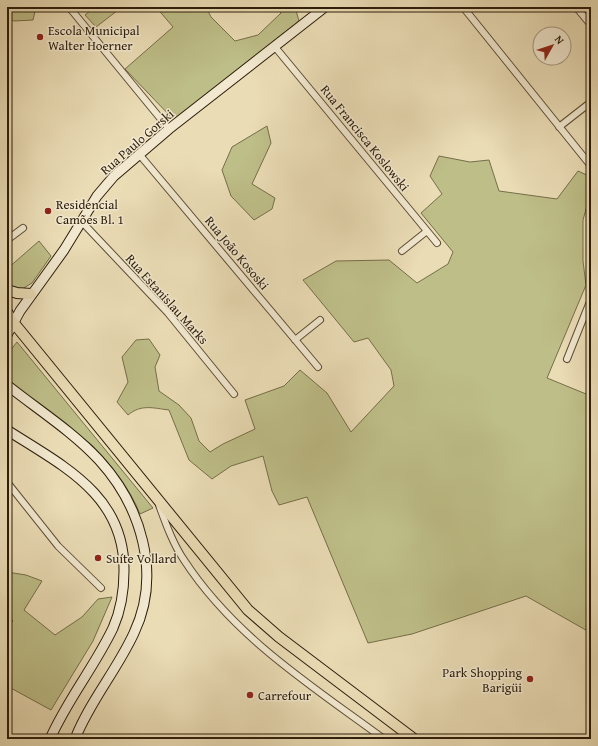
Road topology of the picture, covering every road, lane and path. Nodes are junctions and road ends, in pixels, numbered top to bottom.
1 (69, 7) edge
2 (326, 7) edge
3 (463, 7) edge
4 (576, 7) edge
5 (591, 25) edge
6 (275, 47) junction
7 (591, 102) edge
8 (560, 127) junction
9 (169, 129) junction
10 (139, 154) junction
11 (591, 166) edge
12 (82, 221) junction
13 (23, 228) dead end
14 (427, 231) junction
15 (7, 240) edge
16 (437, 243) dead end
17 (402, 251) dead end
18 (7, 290) edge
19 (31, 294) junction
20 (591, 299) edge
21 (7, 312) edge
22 (320, 320) dead end
23 (13, 322) junction
24 (7, 335) edge
25 (295, 340) junction
26 (567, 359) dead end
27 (318, 367) dead end
28 (7, 385) edge
29 (234, 394) dead end
30 (7, 430) edge
31 (7, 482) edge
32 (157, 500) junction
33 (101, 588) dead end
34 (50, 739) edge
35 (75, 739) edge
36 (384, 739) edge
37 (414, 739) edge

1 - 9 street
2 - 6 street, Rua Paulo Gorski
3 - 8 street
4 - 5 street
6 - 9 street, Rua Paulo Gorski
6 - 14 street, Rua Francisca Koslowski
7 - 8 street
8 - 11 street
9 - 10 street, Rua Paulo Gorski
10 - 12 street, Rua Paulo Gorski
10 - 25 street, Rua João Kososki
12 - 19 street, Rua Paulo Gorski
12 - 29 street, Rua Estanislau Marks
13 - 15 street
14 - 16 street, Rua Francisca Koslowski
14 - 17 street
18 - 19 main road
19 - 23 street, Rua Paulo Gorski
20 - 26 street
21 - 23 main road
22 - 25 street
23 - 24 street, Rua Paulo Gorski
23 - 32 main road
25 - 27 street, Rua João Kososki
28 - 35 street
30 - 34 street
31 - 33 street
32 - 36 street
32 - 37 main road

